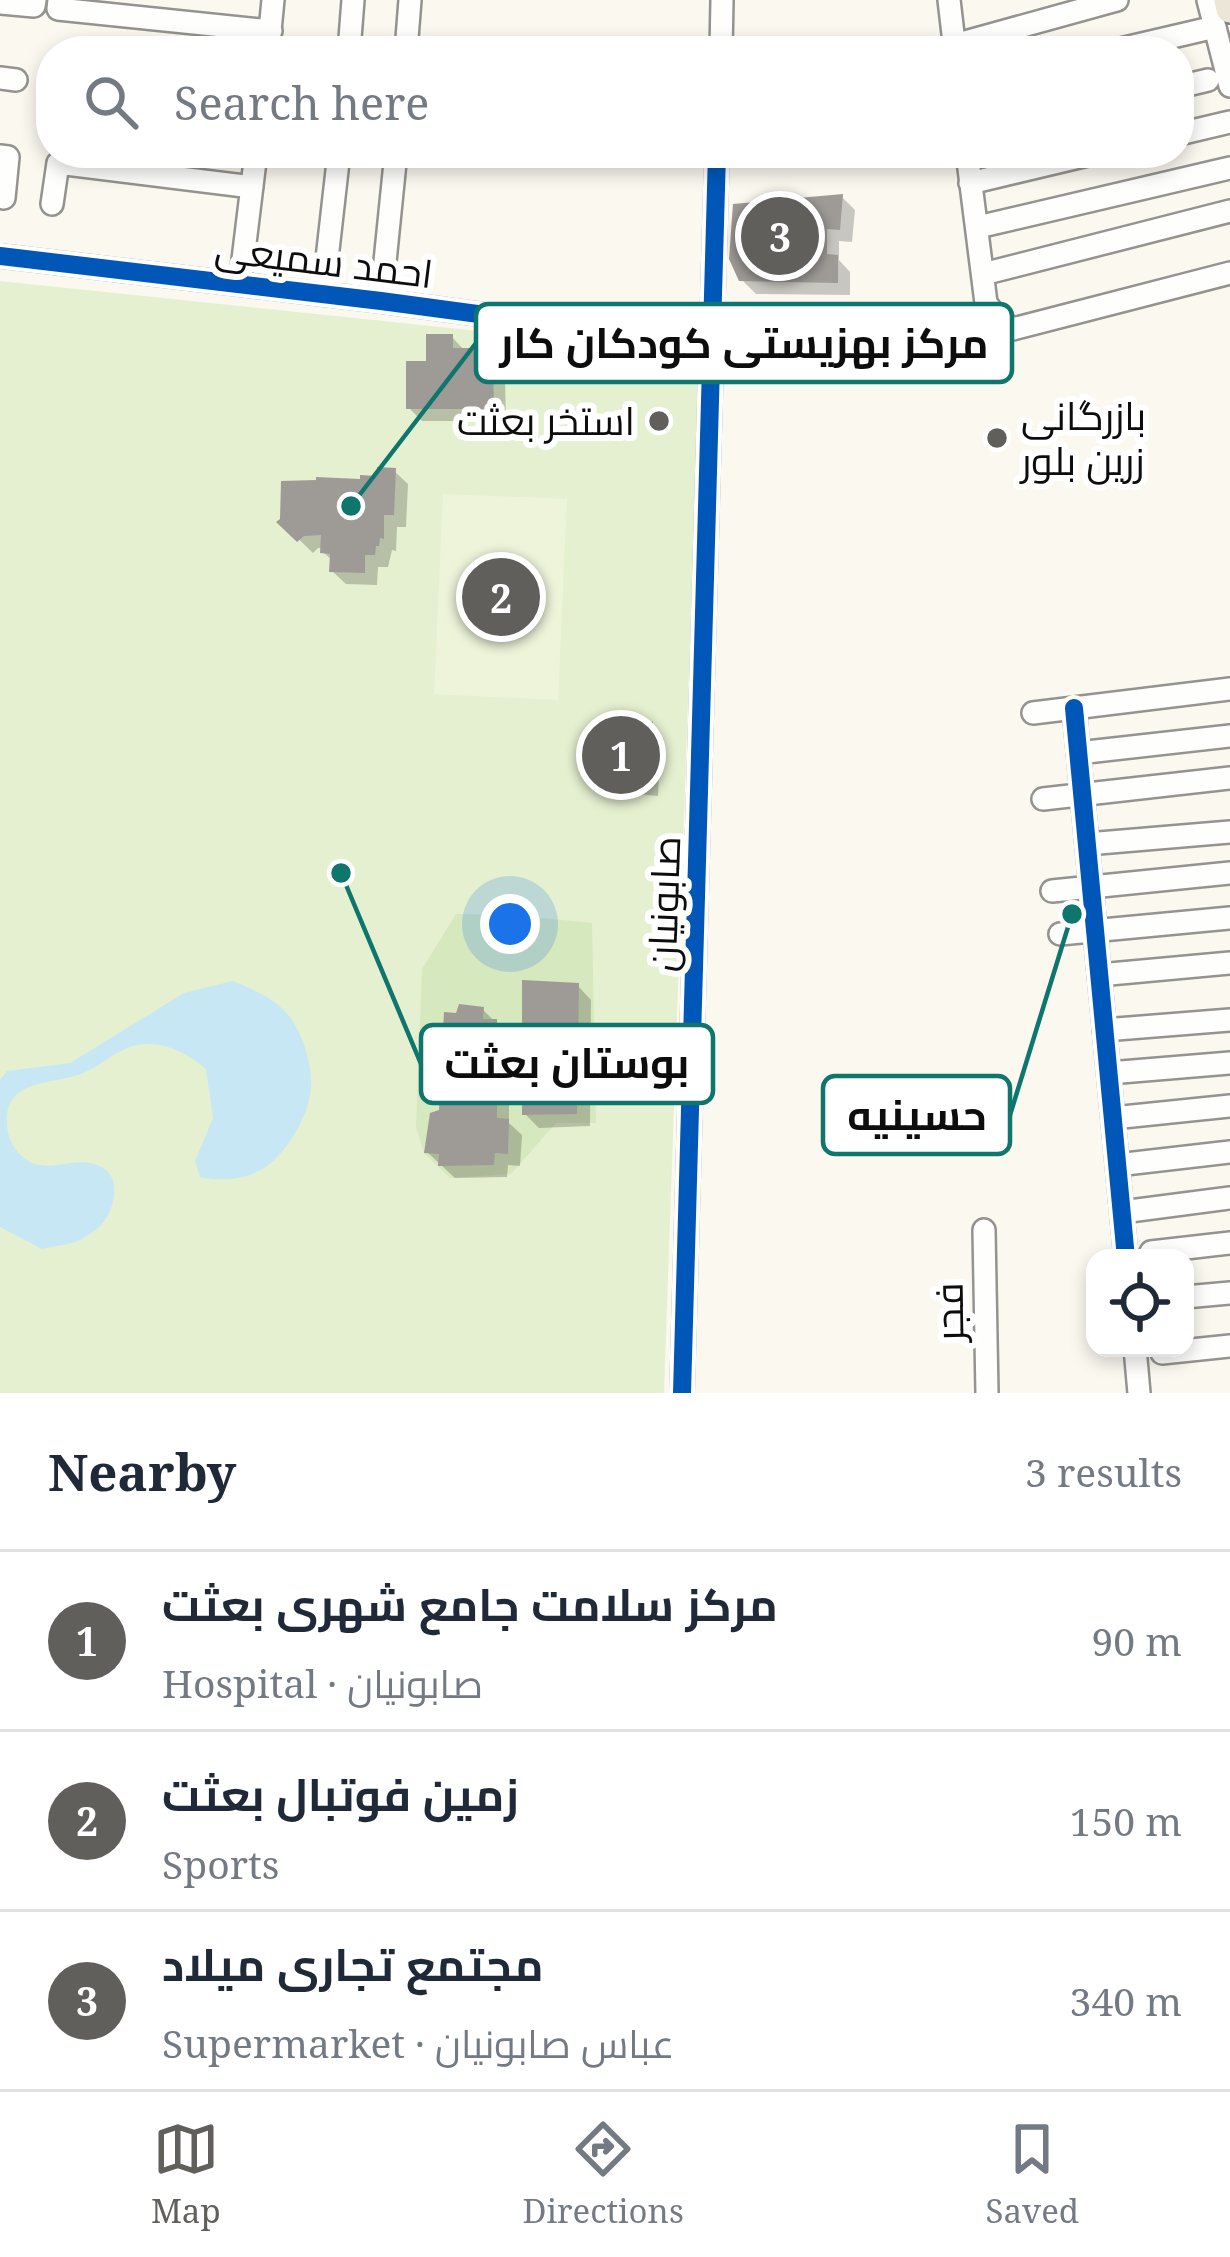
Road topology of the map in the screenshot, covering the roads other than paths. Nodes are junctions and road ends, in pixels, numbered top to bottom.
1 (273, 0) edge
2 (353, 0) edge
3 (410, 0) edge
4 (722, 0) edge
5 (949, 0) edge
6 (1118, 0) edge
7 (1208, 0) edge
8 (6, 2) edge
9 (46, 4) edge
10 (1224, 12) edge
11 (239, 36) edge
12 (269, 36) edge
13 (350, 36) edge
14 (407, 36) edge
15 (721, 36) edge
16 (954, 36) edge
17 (996, 36) edge
18 (1155, 36) edge
19 (1219, 83) edge
20 (1230, 122) edge
21 (1194, 130) edge
22 (4, 157) edge
23 (57, 168) edge
24 (137, 168) edge
25 (254, 168) edge
26 (336, 168) edge
27 (394, 168) edge
28 (716, 168) edge
29 (968, 168) edge
30 (1033, 168) edge
31 (1230, 169) edge
32 (970, 183) junction
33 (252, 187) junction
34 (4, 199) dead end
35 (52, 204) dead end
36 (1230, 211) edge
37 (978, 227) junction
38 (0, 256) edge
39 (1230, 273) edge
40 (983, 274) junction
41 (241, 284) junction
42 (323, 294) junction
43 (381, 301) junction
44 (710, 345) junction
45 (1230, 689) edge
46 (1074, 708) junction
47 (1033, 713) dead end
48 (1230, 736) edge
49 (1078, 753) junction
50 (1230, 778) edge
51 (1082, 796) junction
52 (1043, 799) dead end
53 (1230, 832) edge
54 (1087, 844) junction
55 (1230, 873) edge
56 (1091, 886) junction
57 (1052, 891) dead end
58 (1229, 918) edge
59 (1095, 931) junction
60 (1230, 932) edge
61 (1060, 934) dead end
62 (1230, 963) edge
63 (1099, 975) junction
64 (1230, 1020) edge
65 (1104, 1030) junction
66 (1230, 1063) edge
67 (1108, 1073) junction
68 (1230, 1106) edge
69 (1113, 1118) junction
70 (1230, 1152) edge
71 (1117, 1165) junction
72 (1230, 1198) edge
73 (1122, 1211) junction
74 (984, 1230) dead end
75 (1230, 1243) edge
76 (1125, 1249) edge
77 (1177, 1249) edge
78 (1230, 1293) edge
79 (1194, 1296) edge
80 (1230, 1346) edge
81 (1194, 1350) edge
82 (1136, 1357) edge
83 (682, 1393) edge
84 (987, 1393) edge
85 (1139, 1393) edge

1 - 12 street
2 - 13 street
3 - 14 street
4 - 15 street
5 - 16 street
6 - 17 street
7 - 10 street
8 - 9 street
9 - 11 street
10 - 18 street
10 - 19 street
20 - 21 street
22 - 34 street
23 - 35 street
24 - 33 street
25 - 33 street
26 - 42 street
27 - 43 street
28 - 44 street, صابونیان
29 - 32 street
30 - 32 street
31 - 37 street
32 - 37 street
33 - 41 street
36 - 40 street
37 - 40 street
38 - 41 street, احمد سمیعی
39 - 40 street
41 - 42 street, احمد سمیعی
42 - 43 street, احمد سمیعی
43 - 44 street, احمد سمیعی
44 - 83 street, صابونیان
45 - 46 street
46 - 47 street
46 - 49 street
48 - 49 street
49 - 51 street
50 - 51 street
51 - 52 street
51 - 54 street
53 - 54 street
54 - 56 street
55 - 56 street
56 - 57 street
56 - 59 street
58 - 59 street
58 - 60 street
59 - 61 street
59 - 63 street
62 - 63 street
63 - 65 street
64 - 65 street
65 - 67 street
66 - 67 street
67 - 69 street
68 - 69 street
69 - 71 street
70 - 71 street
71 - 73 street
72 - 73 street
73 - 76 street
74 - 84 street, فجر
75 - 77 street
78 - 79 street
80 - 81 street
82 - 85 street

